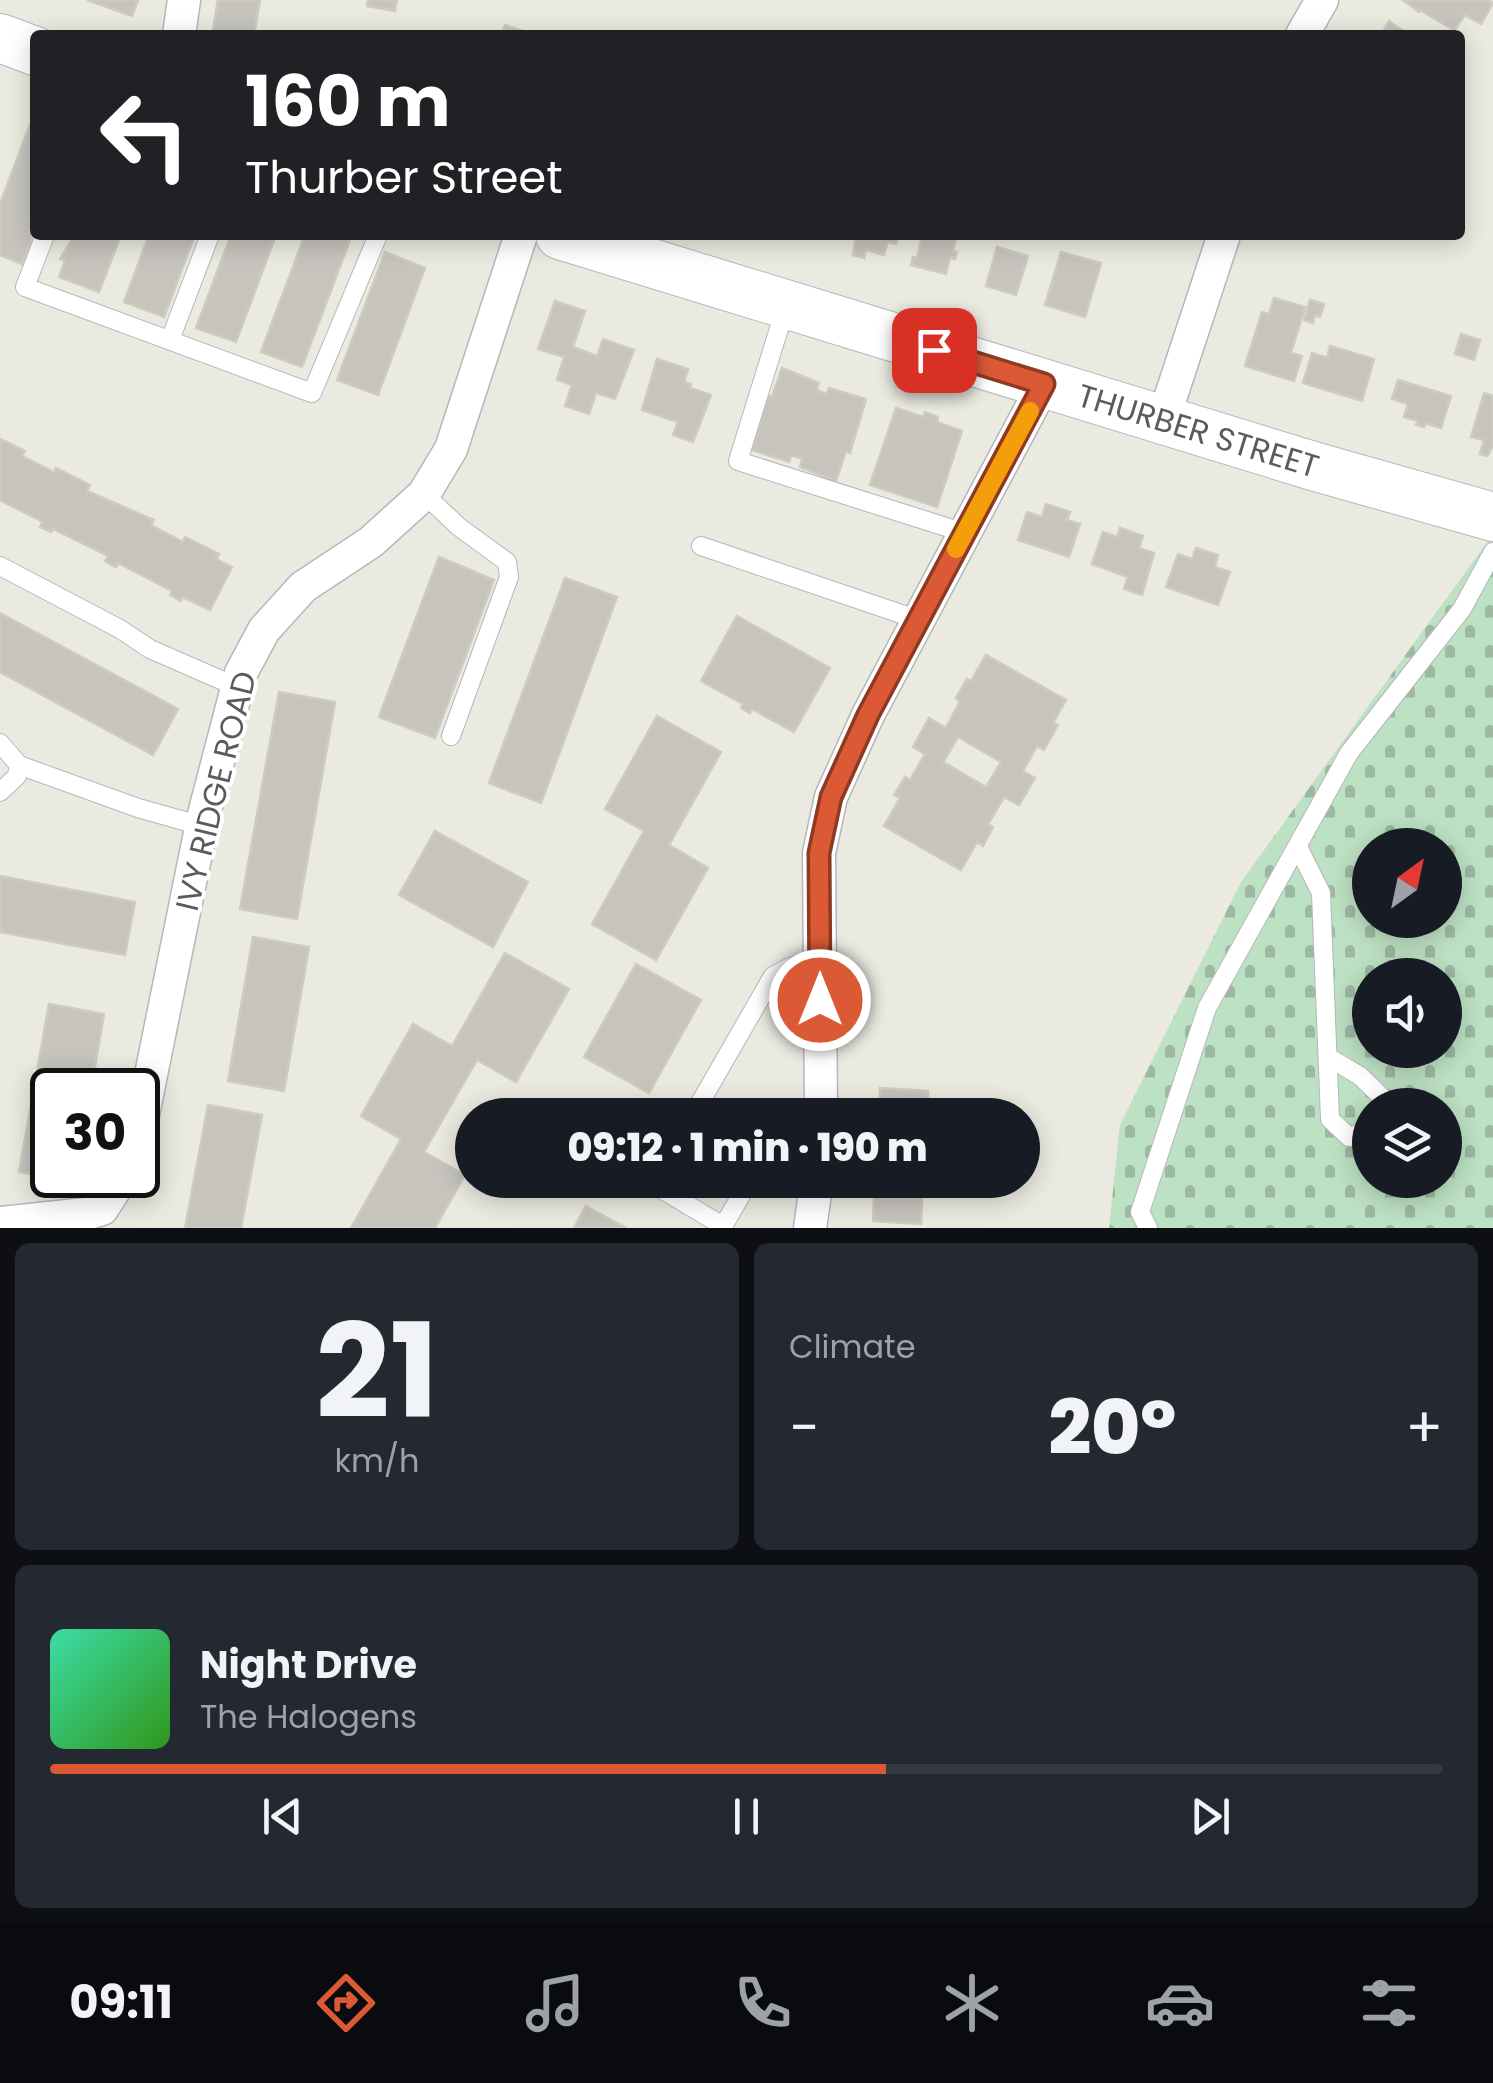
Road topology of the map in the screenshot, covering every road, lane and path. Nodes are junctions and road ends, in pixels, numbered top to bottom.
1 (184, 0) edge
2 (1322, 0) edge
3 (180, 30) edge
4 (1305, 30) edge
5 (0, 38) edge
6 (30, 49) edge
7 (43, 240) edge
8 (208, 240) edge
9 (376, 240) edge
10 (519, 240) edge
11 (576, 240) edge
12 (1222, 240) edge
13 (786, 306) junction
14 (170, 340) junction
15 (1044, 384) junction
16 (1163, 420) junction
17 (424, 494) junction
18 (1493, 518) edge
19 (965, 533) junction
20 (701, 546) dead end
21 (1493, 552) edge
22 (0, 566) edge
23 (918, 620) junction
24 (237, 687) junction
25 (451, 736) dead end
26 (0, 743) edge
27 (19, 765) junction
28 (0, 792) edge
29 (202, 826) junction
30 (1298, 846) junction
31 (820, 962) junction
32 (1328, 1057) junction
33 (153, 1068) edge
34 (1372, 1088) edge
35 (702, 1098) edge
36 (821, 1098) edge
37 (1352, 1137) edge
38 (109, 1198) edge
39 (678, 1198) edge
40 (740, 1198) edge
41 (814, 1198) edge
42 (0, 1223) edge
43 (723, 1227) edge
44 (810, 1228) edge
45 (1148, 1228) edge

1 - 3 street
2 - 4 street
5 - 6 street
7 - 14 lane
8 - 14 lane
9 - 14 lane
10 - 17 street, IVY RIDGE ROAD
11 - 13 street, THURBER STREET
12 - 16 street
13 - 15 street, THURBER STREET
13 - 19 lane
15 - 16 street, THURBER STREET
15 - 19 street
16 - 18 street, THURBER STREET
17 - 24 street, IVY RIDGE ROAD
17 - 25 lane
19 - 23 street
20 - 23 lane
21 - 30 lane
22 - 24 lane
23 - 31 street
24 - 29 street, IVY RIDGE ROAD
26 - 27 lane
27 - 28 lane
27 - 29 lane
29 - 33 street, IVY RIDGE ROAD
30 - 32 lane
30 - 45 lane
31 - 35 lane
31 - 36 street
32 - 34 lane
32 - 37 lane
38 - 42 street
39 - 43 lane
40 - 43 lane
41 - 44 street

